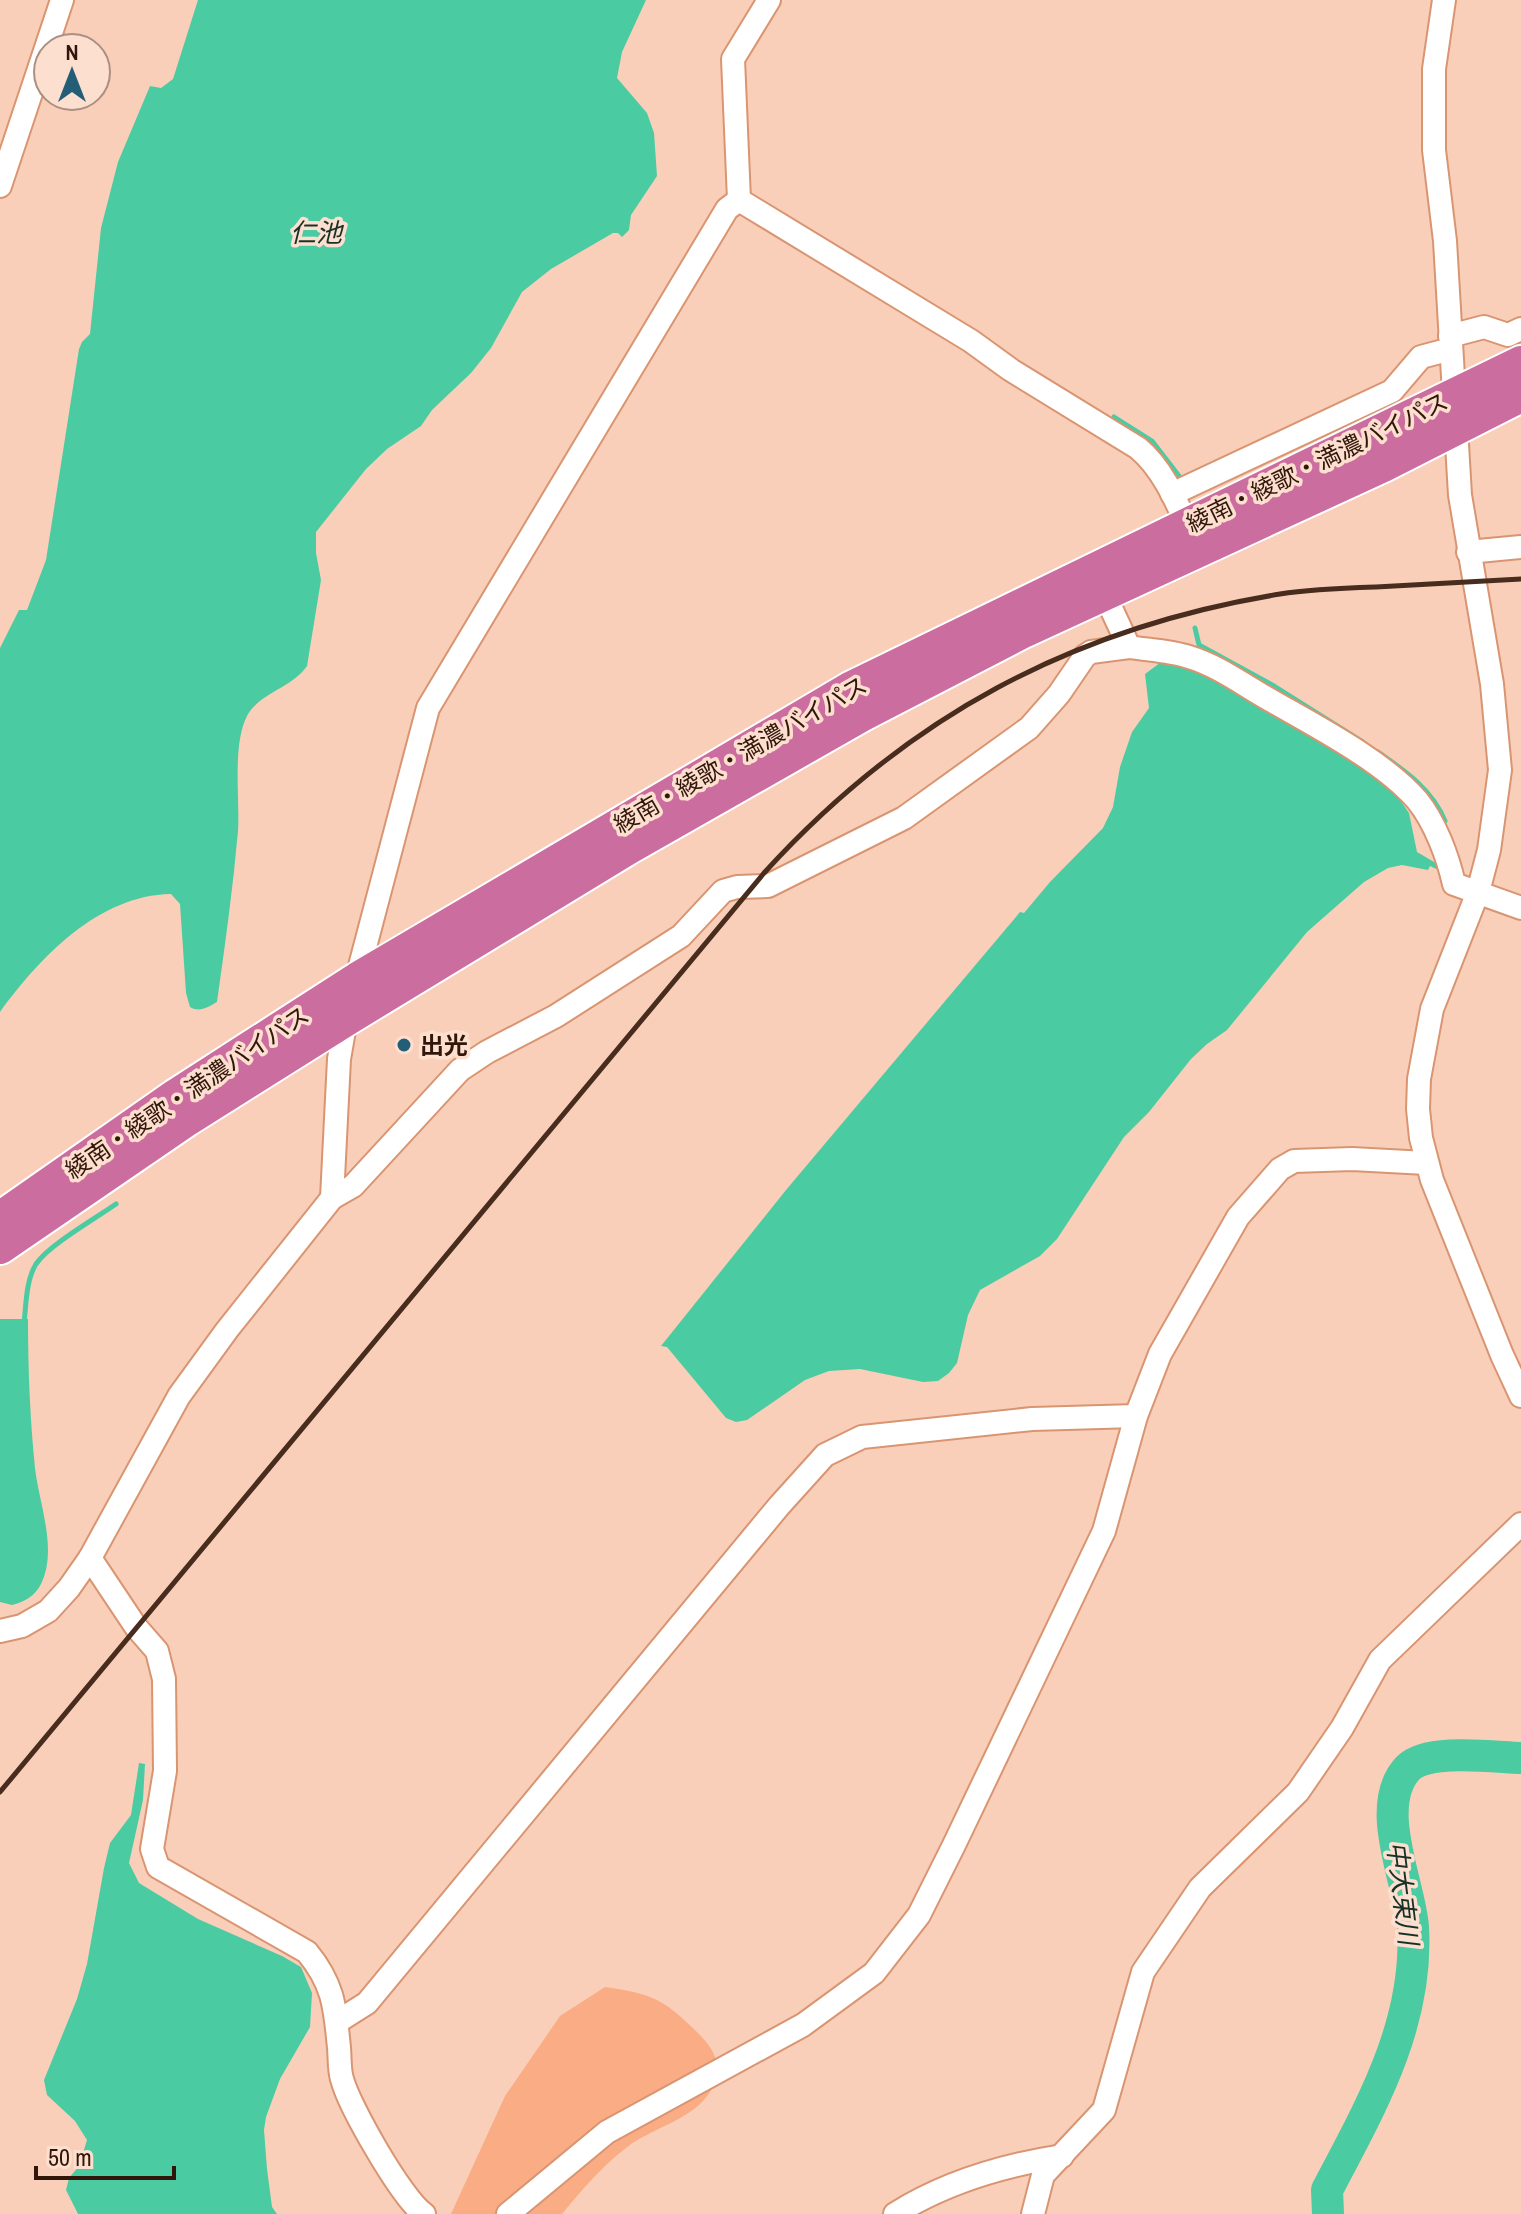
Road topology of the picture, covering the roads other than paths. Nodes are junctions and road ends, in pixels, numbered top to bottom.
1 (62, 0) edge
2 (769, 0) edge
3 (1444, 0) edge
4 (0, 186) edge
5 (739, 200) junction
6 (1521, 329) edge
7 (1451, 342) junction
8 (1521, 363) edge
9 (1521, 395) edge
10 (1454, 412) junction
11 (1180, 509) junction
12 (1521, 547) edge
13 (1468, 552) junction
14 (1104, 593) junction
15 (1129, 647) junction
16 (1478, 892) junction
17 (1521, 908) edge
18 (358, 979) junction
19 (346, 1019) junction
20 (1426, 1163) junction
21 (332, 1198) junction
22 (0, 1219) edge
23 (0, 1247) edge
24 (1521, 1396) edge
25 (1136, 1416) junction
26 (1521, 1524) edge
27 (90, 1558) junction
28 (0, 1631) edge
29 (337, 2022) junction
30 (1062, 2156) junction
31 (424, 2214) edge
32 (508, 2214) edge
33 (895, 2214) edge
34 (1033, 2214) edge

1 - 4 street
2 - 5 street
3 - 7 street
5 - 11 street
5 - 18 street
6 - 7 street
7 - 10 street
7 - 11 street
8 - 10 highway, 綾南・綾歌・満濃バイパス
9 - 10 highway, 綾南・綾歌・満濃バイパス
10 - 11 highway, 綾南・綾歌・満濃バイパス
10 - 13 street
10 - 14 highway, 綾南・綾歌・満濃バイパス
11 - 18 highway, 綾南・綾歌・満濃バイパス
12 - 13 street
13 - 16 street
14 - 15 street
14 - 19 highway, 綾南・綾歌・満濃バイパス
15 - 16 street
15 - 21 street
16 - 17 street
16 - 20 street
18 - 19 street
18 - 22 highway, 綾南・綾歌・満濃バイパス
19 - 21 street
19 - 23 highway, 綾南・綾歌・満濃バイパス
20 - 24 street
20 - 25 street
21 - 27 street
25 - 29 street
25 - 32 street
26 - 30 street
27 - 28 street
27 - 29 street
29 - 31 street
30 - 33 street
30 - 34 street

